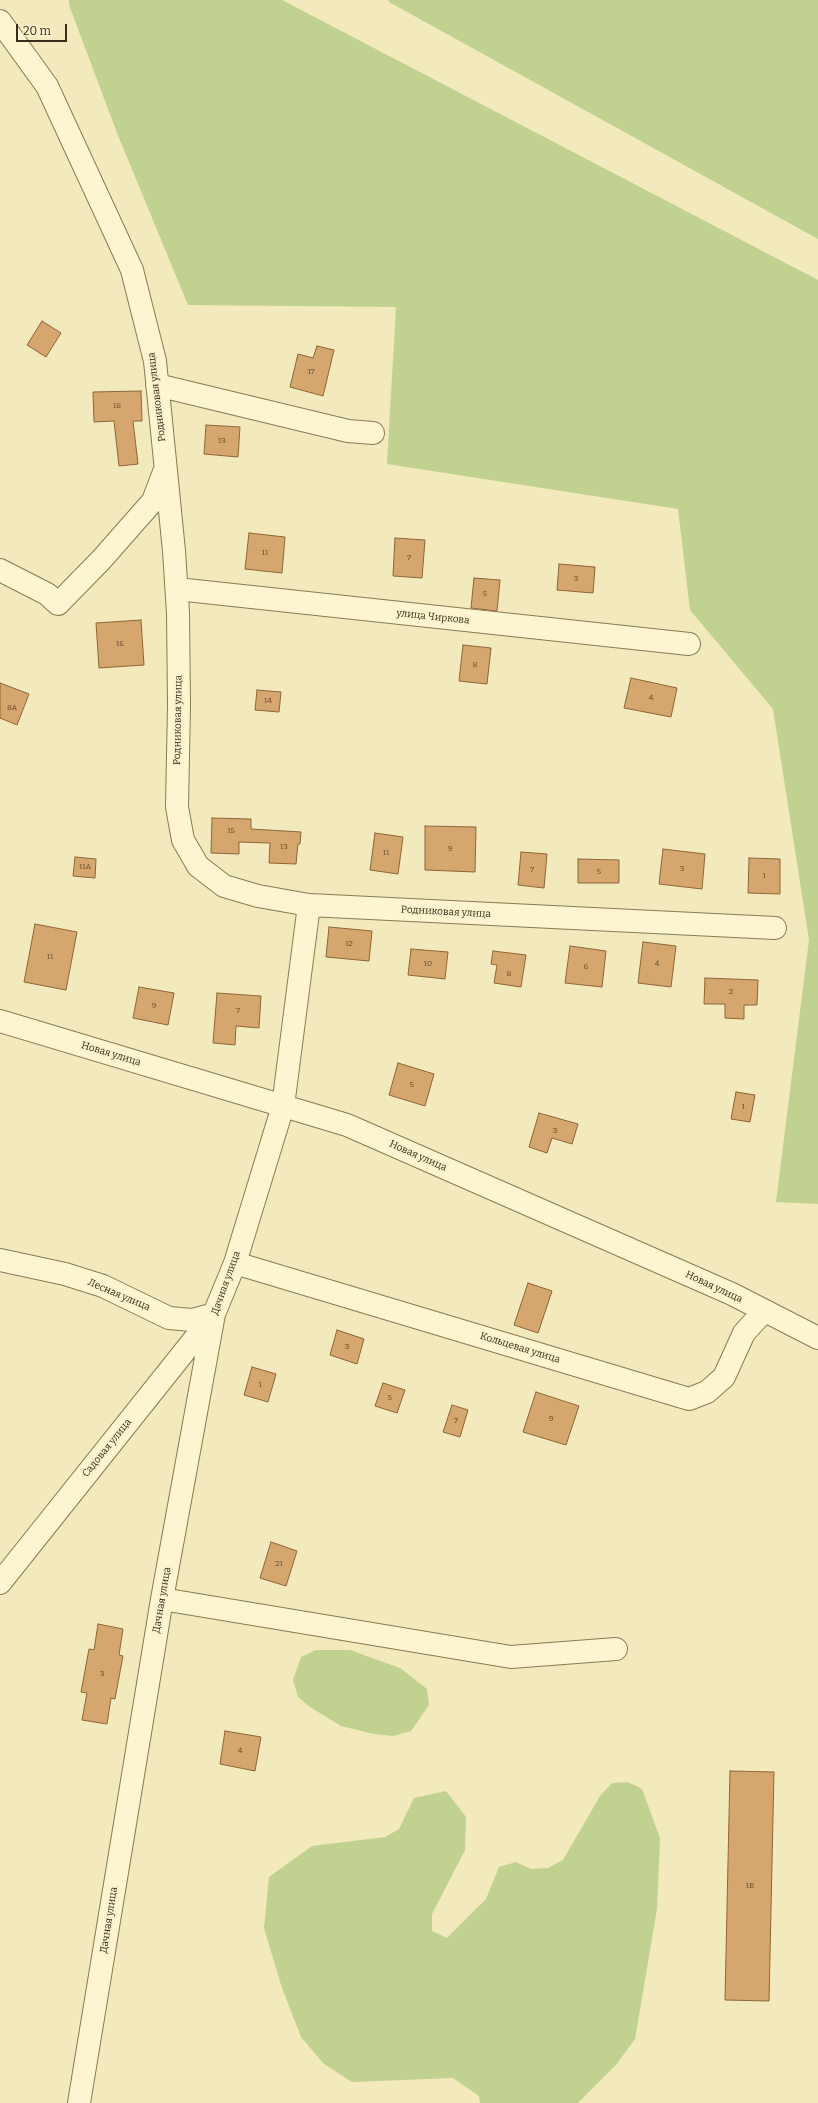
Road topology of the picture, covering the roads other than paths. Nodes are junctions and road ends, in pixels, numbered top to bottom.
1 (0, 21) edge
2 (157, 385) junction
3 (373, 434) dead end
4 (166, 467) junction
5 (0, 570) edge
6 (177, 589) junction
7 (689, 644) dead end
8 (309, 905) junction
9 (774, 928) dead end
10 (0, 1021) edge
11 (283, 1106) junction
12 (0, 1260) edge
13 (235, 1263) junction
14 (764, 1311) junction
15 (214, 1314) junction
16 (818, 1338) edge
17 (0, 1583) edge
18 (162, 1599) junction
19 (616, 1649) dead end
20 (78, 2103) edge

1 - 2 street, Родниковая улица
2 - 3 street
2 - 4 street, Родниковая улица
4 - 5 street
4 - 6 street, Родниковая улица
6 - 7 street, улица Чиркова
6 - 8 street, Родниковая улица
8 - 9 street, Родниковая улица
8 - 11 street, Дачная улица
10 - 11 street, Новая улица
11 - 13 street, Дачная улица
11 - 14 street, Новая улица
12 - 15 street, Лесная улица
13 - 14 street, Кольцевая улица
13 - 15 street, Дачная улица
14 - 16 street, Новая улица
15 - 17 street, Садовая улица
15 - 18 street, Дачная улица
18 - 19 street
18 - 20 street, Дачная улица

